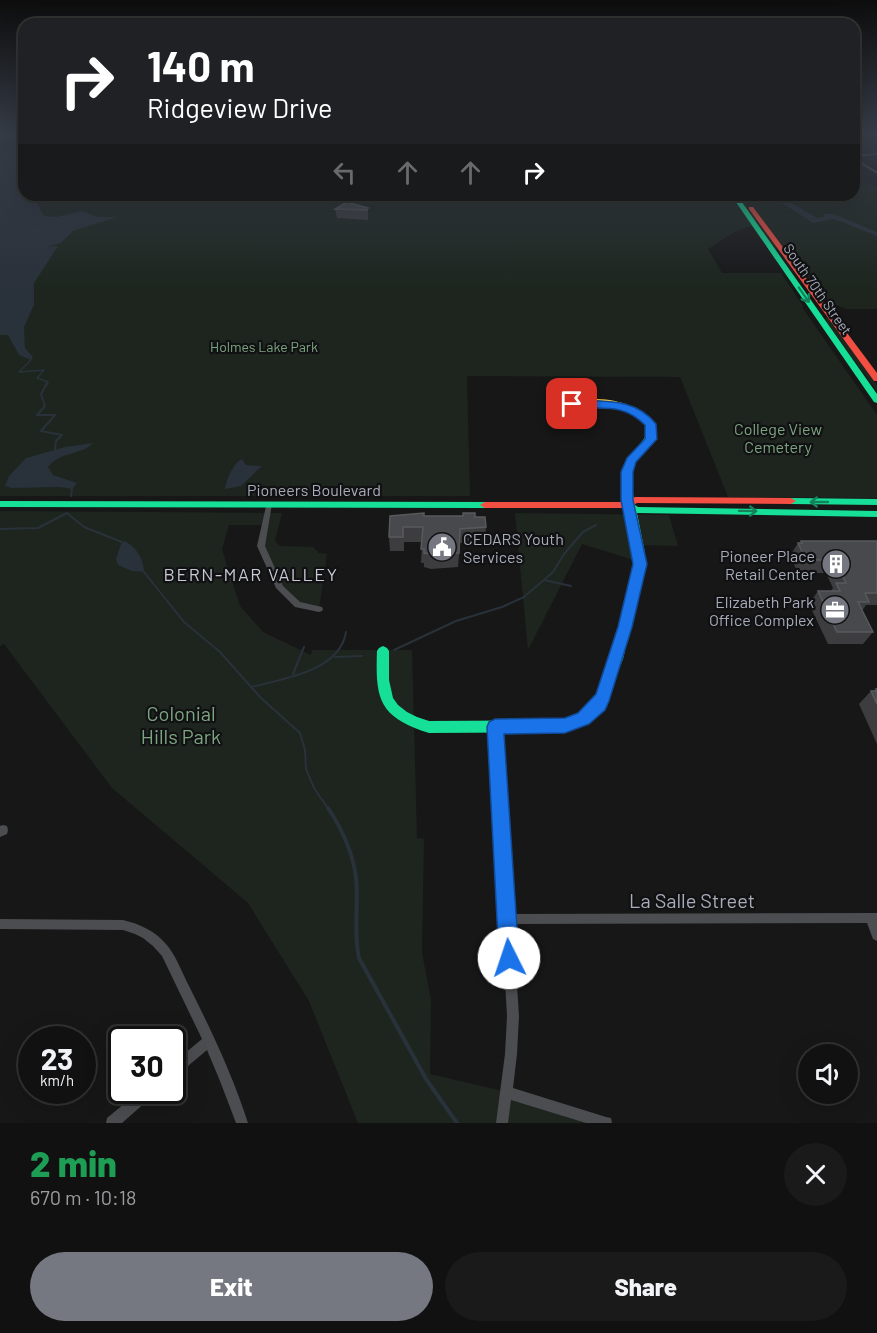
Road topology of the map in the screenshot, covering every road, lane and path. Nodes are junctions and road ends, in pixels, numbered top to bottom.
1 (738, 201) edge
2 (746, 201) edge
3 (877, 379) edge
4 (877, 400) edge
5 (553, 404) dead end
6 (877, 502) edge
7 (0, 504) edge
8 (269, 504) junction
9 (628, 505) junction
10 (877, 514) edge
11 (319, 609) dead end
12 (383, 651) dead end
13 (495, 727) junction
14 (874, 918) edge
15 (507, 919) junction
16 (0, 924) edge
17 (877, 935) edge
18 (208, 1042) junction
19 (186, 1060) edge
20 (507, 1092) junction
21 (134, 1104) edge
22 (112, 1123) edge
23 (242, 1123) edge
24 (502, 1123) edge
25 (606, 1123) edge

1 -> 4 main road, South 70th Street
2 - 3 main road, South 70th Street
5 - 9 main road
6 -> 9 main road, Pioneers Boulevard
7 - 8 main road, Pioneers Boulevard
8 - 9 main road, Pioneers Boulevard
8 - 11 street
9 -> 10 main road, Pioneers Boulevard
9 - 13 main road
12 - 13 main road
13 - 15 street
14 - 15 street, La Salle Street
14 - 17 street
15 - 20 street
16 - 18 street
18 - 19 street
18 - 23 street
20 - 24 street
20 - 25 street
21 - 22 street

